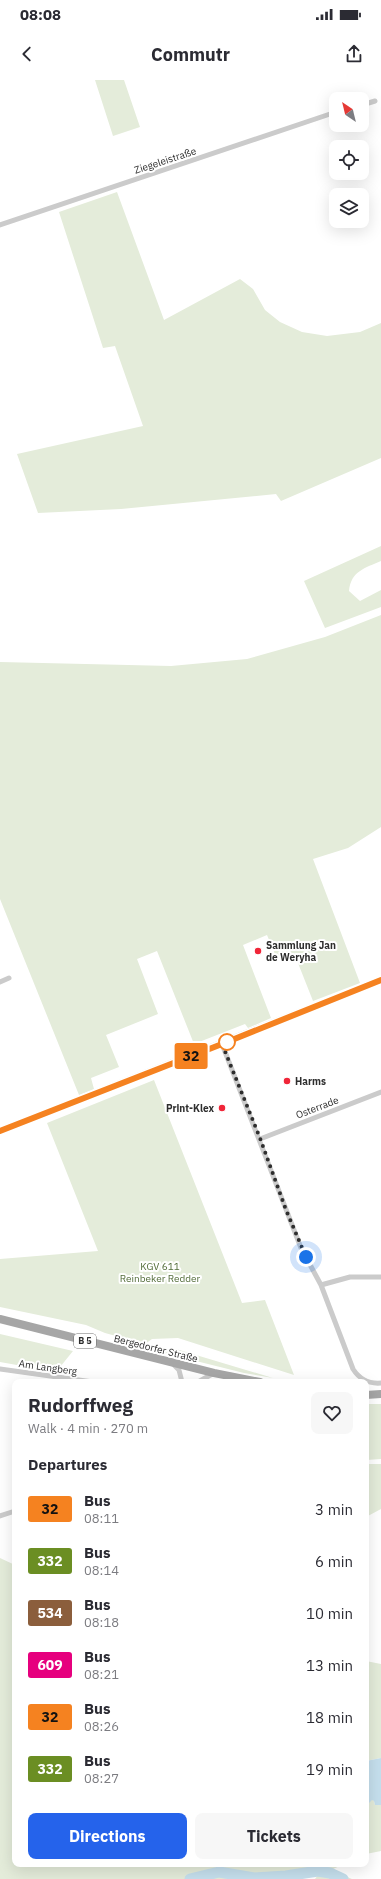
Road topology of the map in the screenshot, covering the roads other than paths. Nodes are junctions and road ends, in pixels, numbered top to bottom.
1 (375, 101) dead end
2 (369, 102) edge
3 (329, 114) edge
4 (0, 225) edge
5 (9, 978) dead end
6 (381, 980) edge
7 (0, 982) edge
8 (222, 1044) junction
9 (381, 1092) edge
10 (0, 1131) edge
11 (260, 1138) junction
12 (381, 1277) edge
13 (321, 1284) junction
14 (0, 1319) edge
15 (171, 1362) junction
16 (0, 1369) edge
17 (214, 1373) junction
18 (71, 1379) edge
19 (181, 1379) edge
20 (203, 1379) edge
21 (245, 1379) edge
22 (363, 1379) edge
23 (369, 1382) edge
24 (381, 1383) edge
25 (369, 1394) edge
26 (381, 1394) edge
27 (12, 1512) edge
28 (0, 1516) edge

1 - 2 street
3 - 4 street, Ziegeleistraße
5 - 7 street
6 - 8 main road
8 - 10 main road
8 - 11 street
9 - 11 street, Osterrade
11 - 13 street
12 - 13 street
13 - 22 street
14 - 15 main road, Bergedorfer Straße / B 5
15 - 17 main road, Bergedorfer Straße / B 5
15 - 19 street
16 - 18 street, Am Langberg
17 - 20 street
17 - 21 main road, Bergedorfer Straße / B 5
23 - 24 street
25 - 26 main road
27 - 28 street

